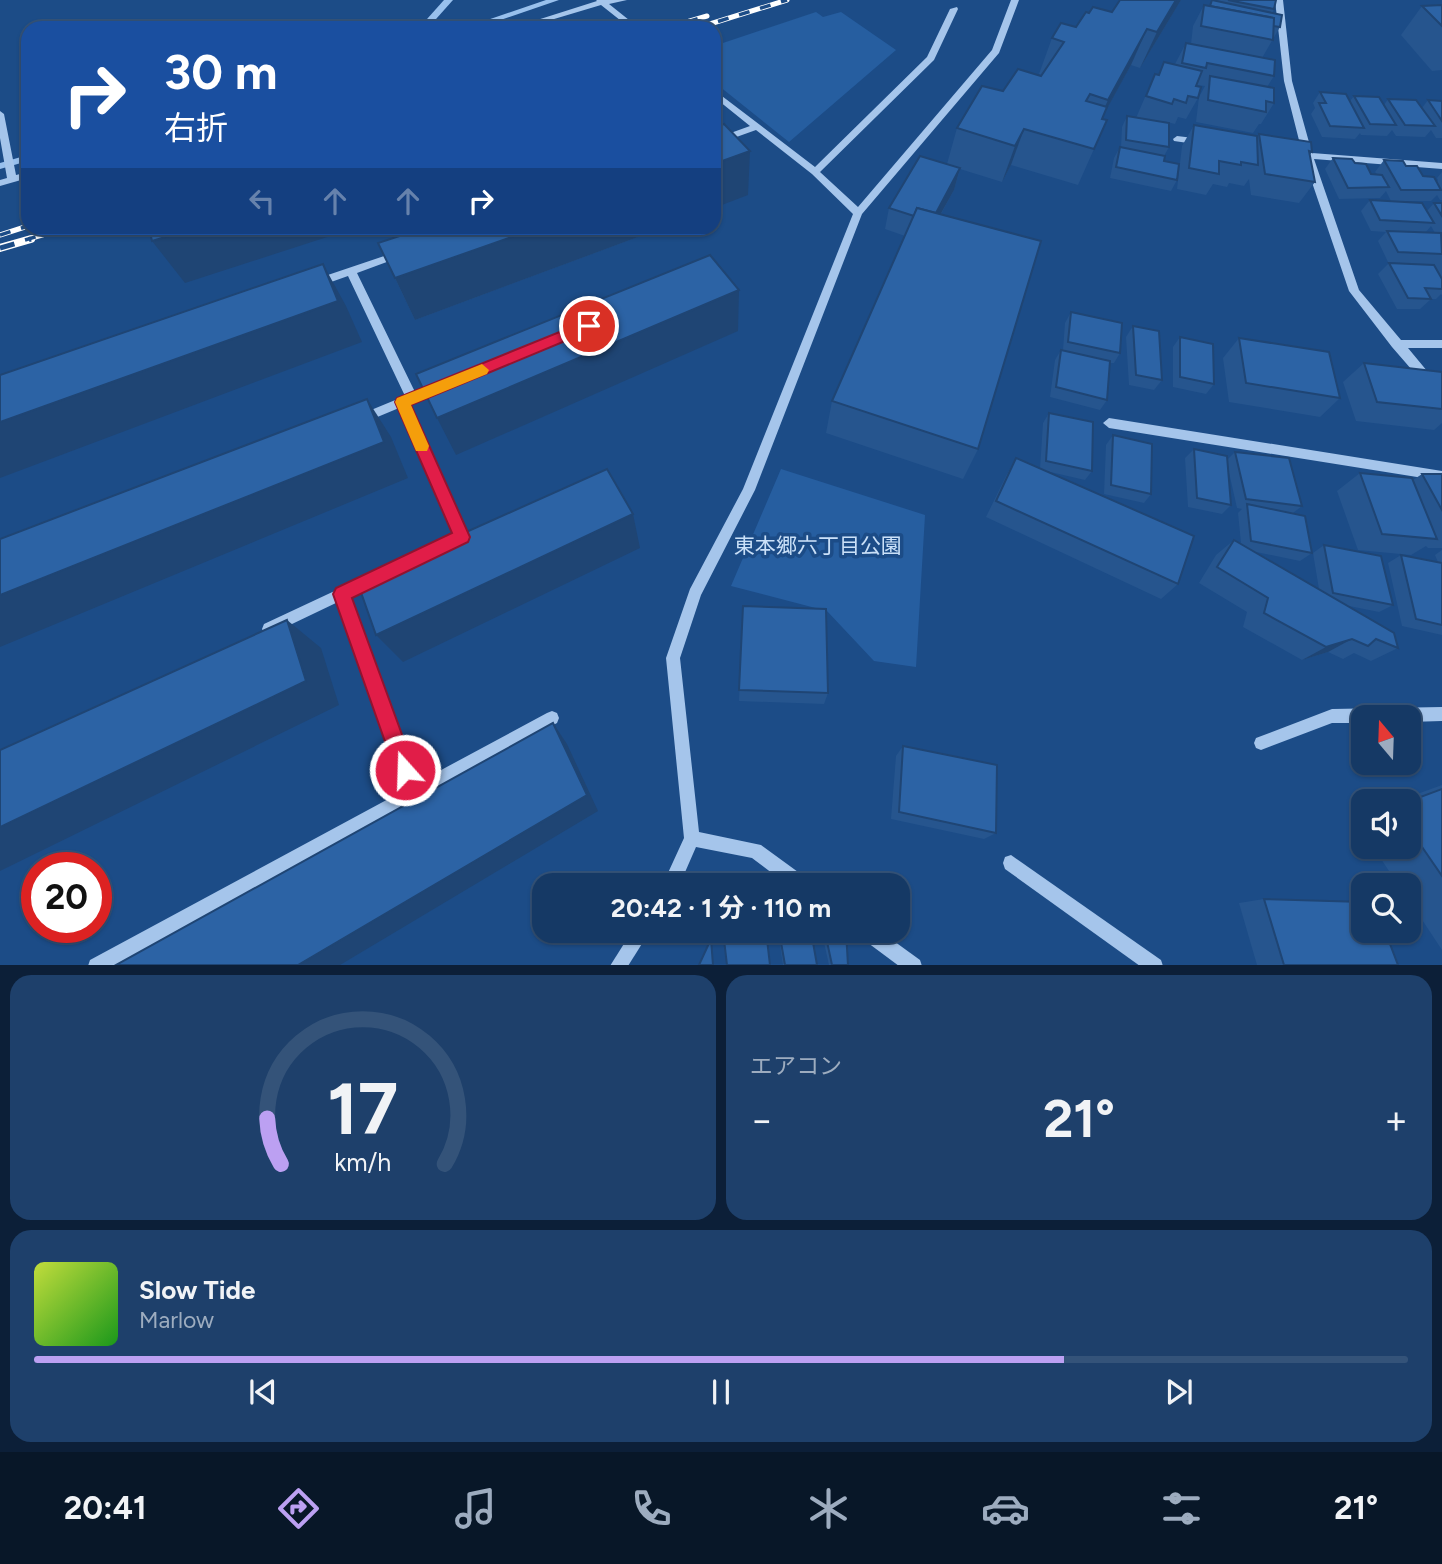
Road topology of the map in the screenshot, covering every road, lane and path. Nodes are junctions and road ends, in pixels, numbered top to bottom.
1 (623, 0) edge
2 (1015, 0) edge
3 (1279, 0) edge
4 (602, 1) edge
5 (954, 9) dead end
6 (538, 21) edge
7 (626, 21) edge
8 (721, 99) edge
9 (0, 114) edge
10 (755, 127) junction
11 (721, 139) edge
12 (1177, 139) dead end
13 (1216, 143) edge
14 (1294, 151) edge
15 (1308, 154) junction
16 (8, 156) joint
17 (1442, 166) edge
18 (815, 172) junction
19 (21, 175) edge
20 (11, 176) junction
21 (0, 183) edge
22 (858, 213) junction
23 (413, 249) edge
24 (351, 271) junction
25 (312, 285) edge
26 (1396, 344) junction
27 (1442, 344) edge
28 (450, 383) edge
29 (1442, 397) edge
30 (407, 400) junction
31 (352, 423) edge
32 (1109, 423) dead end
33 (1442, 477) edge
34 (462, 537) edge
35 (390, 571) edge
36 (342, 594) junction
37 (256, 635) edge
38 (1442, 714) edge
39 (552, 718) dead end
40 (1262, 743) dead end
41 (414, 795) junction
42 (692, 838) junction
43 (1011, 863) dead end
44 (676, 873) edge
45 (785, 873) edge
46 (634, 943) edge
47 (883, 943) edge
48 (96, 965) edge
49 (618, 965) edge
50 (914, 965) edge
51 (1154, 965) edge

1 - 4 street
2 - 22 street
3 - 15 street
4 - 6 street
4 - 7 street
5 - 18 street
8 - 10 street
9 - 16 street
10 - 11 street
10 - 18 street
12 - 13 street
14 - 15 street
15 - 17 street
15 - 26 street
16 - 20 street
18 - 22 street
19 - 20 street
20 - 21 street
22 - 42 street
23 - 24 street
24 - 25 street
24 - 30 street
26 - 27 street
26 - 29 street
28 - 30 street
30 - 31 street
30 - 34 street
32 - 33 street
35 - 36 street
36 - 37 street
36 - 41 street
38 - 40 street
39 - 41 street
41 - 48 street
42 - 44 street
42 - 45 street
43 - 51 street
46 - 49 street
47 - 50 street

